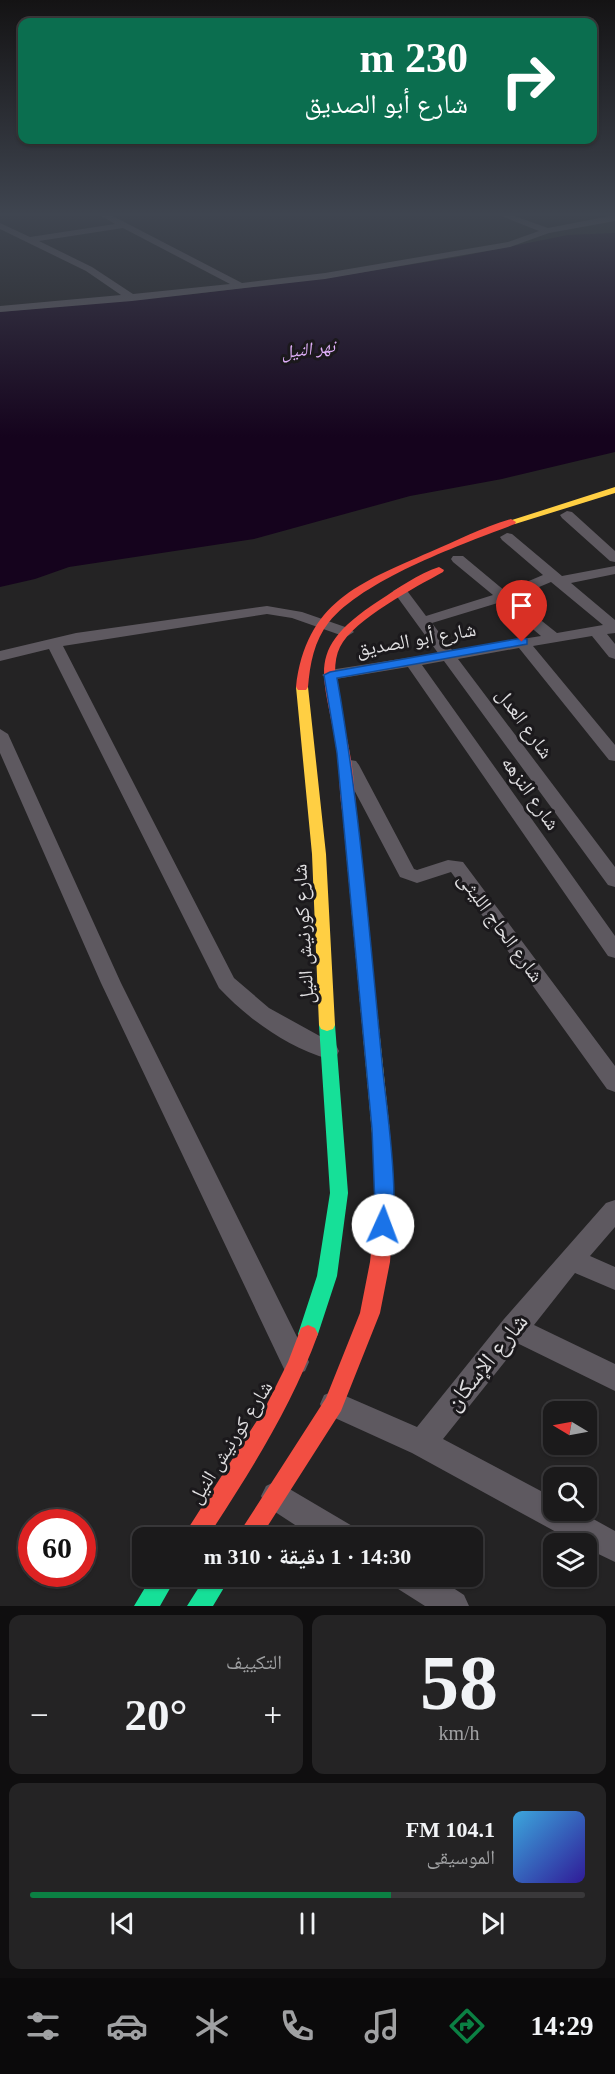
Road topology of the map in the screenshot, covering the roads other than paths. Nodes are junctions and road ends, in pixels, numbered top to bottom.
1 (116, 287) edge
2 (232, 287) edge
3 (132, 298) junction
4 (0, 309) edge
5 (615, 490) edge
6 (615, 501) edge
7 (567, 515) junction
8 (507, 537) junction
9 (615, 558) edge
10 (458, 559) junction
11 (615, 570) edge
12 (556, 579) junction
13 (400, 591) junction
14 (504, 597) junction
15 (423, 621) junction
16 (320, 625) junction
17 (615, 628) edge
18 (596, 631) junction
19 (346, 632) junction
20 (552, 637) junction
21 (522, 642) junction
22 (54, 643) junction
23 (449, 654) junction
24 (615, 654) edge
25 (0, 656) edge
26 (411, 660) junction
27 (330, 675) junction
28 (0, 734) edge
29 (344, 753) junction
30 (615, 756) edge
31 (615, 881) edge
32 (615, 951) edge
33 (328, 1051) junction
34 (615, 1083) edge
35 (615, 1210) edge
36 (571, 1259) junction
37 (615, 1279) edge
38 (513, 1328) junction
39 (297, 1366) junction
40 (615, 1378) edge
41 (334, 1404) junction
42 (422, 1443) junction
43 (276, 1496) junction
44 (200, 1527) edge
45 (255, 1527) edge
46 (325, 1527) edge
47 (615, 1547) edge
48 (159, 1587) edge
49 (212, 1587) edge
50 (423, 1587) edge
51 (146, 1606) edge
52 (199, 1606) edge
53 (453, 1606) edge

1 - 3 street
2 - 3 street
3 - 4 street
5 - 16 main road, شارع كورنيش النيل
6 - 7 main road
7 - 8 main road
7 - 9 street
8 - 10 main road
8 - 12 street
10 - 13 main road
10 - 14 street
11 - 12 street
12 - 14 street
12 - 17 street
13 - 15 street, شارع العدل
13 - 19 main road
14 - 15 street
14 - 20 street
15 - 23 street, شارع العدل
16 - 19 street
16 - 22 street
16 - 33 main road, شارع كورنيش النيل
17 - 18 street, شارع أبو الصديق
18 - 20 street, شارع أبو الصديق
18 - 24 street
19 - 27 main road
20 - 21 street, شارع أبو الصديق
21 - 23 street, شارع أبو الصديق
21 - 30 street
22 - 25 street
22 - 33 street
23 - 26 street, شارع أبو الصديق
23 - 31 street, شارع العدل
26 - 27 street, شارع أبو الصديق
26 - 32 street, شارع النزهه
27 - 29 main road
28 - 39 street
29 - 34 street, شارع الحاج الليثى
29 - 41 main road
33 - 39 main road, شارع كورنيش النيل
35 - 36 street, شارع الإسكان
36 - 37 street
36 - 38 street, شارع الإسكان
38 - 40 street
38 - 42 street, شارع الإسكان
39 - 44 main road, شارع كورنيش النيل
41 - 42 street
41 - 43 main road
42 - 47 street
43 - 45 main road
43 - 46 street
48 - 51 main road
49 - 52 main road
50 - 53 street

